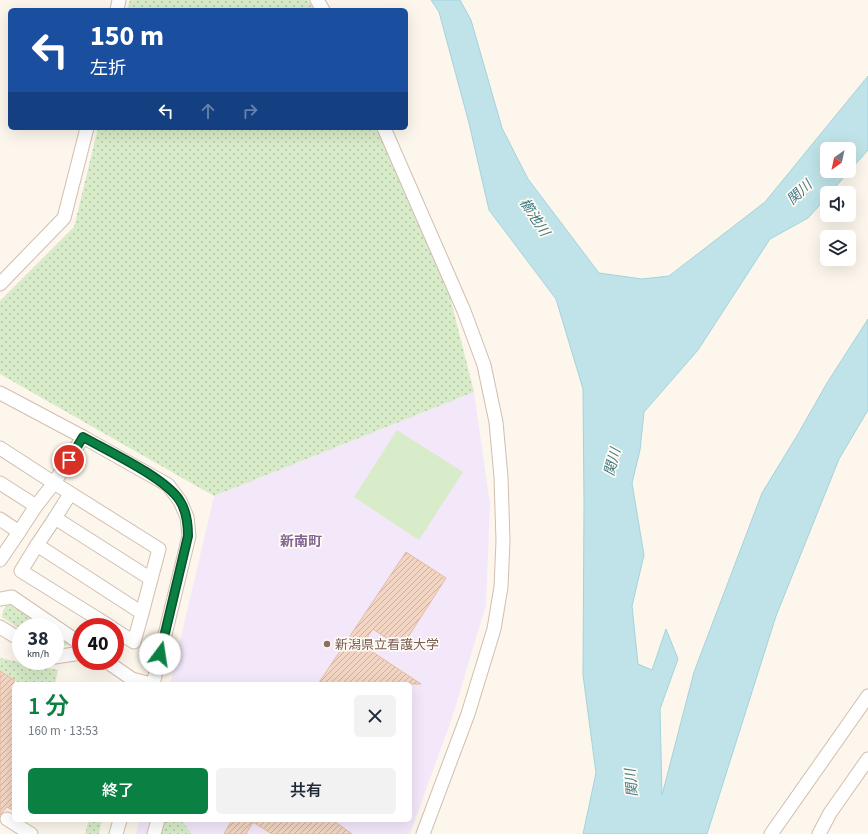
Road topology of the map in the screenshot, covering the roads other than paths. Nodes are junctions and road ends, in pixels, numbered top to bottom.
1 (86, 130) edge
2 (385, 130) edge
3 (0, 284) edge
4 (0, 393) edge
5 (83, 437) junction
6 (0, 448) edge
7 (0, 483) edge
8 (54, 483) junction
9 (70, 494) junction
10 (36, 506) junction
11 (55, 518) junction
12 (0, 519) edge
13 (19, 532) junction
14 (37, 545) junction
15 (0, 558) edge
16 (151, 579) junction
17 (0, 599) edge
18 (142, 613) junction
19 (97, 618) edge
20 (0, 627) edge
21 (12, 634) edge
22 (124, 636) edge
23 (72, 638) edge
24 (119, 670) edge
25 (144, 682) edge
26 (152, 682) edge
27 (868, 696) edge
28 (868, 759) edge
29 (7, 819) dead end
30 (119, 822) edge
31 (157, 822) edge
32 (30, 834) edge
33 (116, 834) edge
34 (154, 834) edge
35 (423, 834) edge
36 (771, 834) edge
37 (819, 834) edge

1 - 3 street
2 - 35 street
4 - 5 street
5 - 8 street
5 - 26 street
6 - 8 street
7 - 10 street
8 - 9 street
8 - 10 street
9 - 11 street
9 - 16 street
10 - 13 street
11 - 14 street
11 - 16 street
12 - 13 street
13 - 15 street
14 - 18 street
14 - 19 street
16 - 18 street
17 - 23 street
18 - 22 street
20 - 21 street
24 - 25 street
27 - 36 street
28 - 37 street
29 - 32 street
30 - 33 street
31 - 34 street

